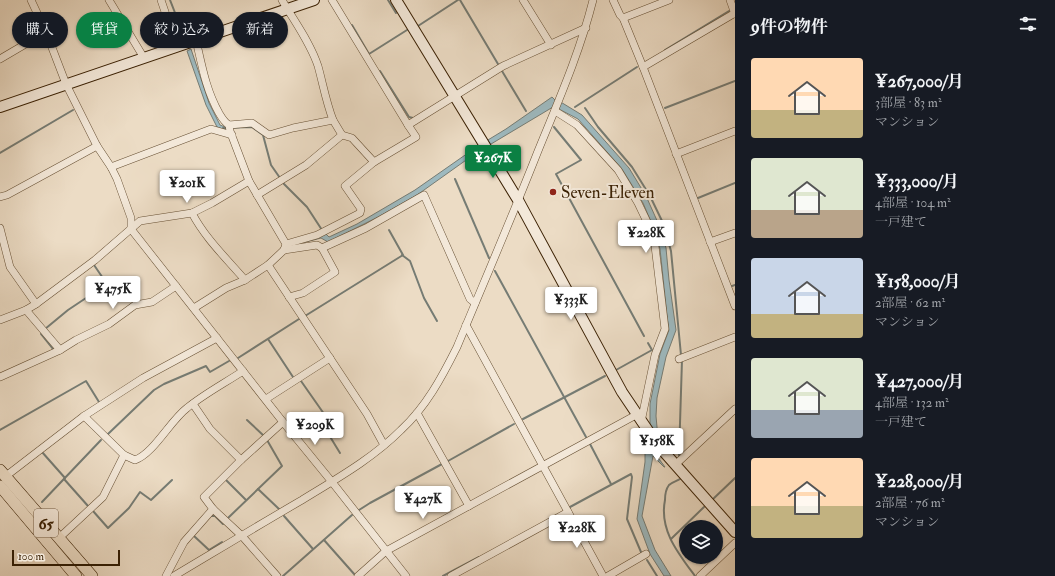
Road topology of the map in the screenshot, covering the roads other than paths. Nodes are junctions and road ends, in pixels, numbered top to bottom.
1 (31, 0) edge
2 (161, 0) edge
3 (282, 0) edge
4 (314, 0) edge
5 (332, 0) edge
6 (396, 0) edge
7 (523, 0) edge
8 (593, 0) edge
9 (613, 0) edge
10 (668, 0) edge
11 (730, 0) edge
12 (112, 1) edge
13 (287, 9) junction
14 (37, 12) edge
15 (168, 12) edge
16 (735, 14) edge
17 (622, 18) junction
18 (586, 28) junction
19 (224, 31) edge
20 (551, 45) junction
21 (16, 48) edge
22 (52, 48) edge
23 (174, 48) edge
24 (188, 48) edge
25 (1, 56) edge
26 (144, 58) junction
27 (643, 67) junction
28 (66, 84) junction
29 (455, 96) junction
30 (0, 107) edge
31 (555, 110) junction
32 (333, 120) junction
33 (408, 125) junction
34 (230, 129) junction
35 (735, 132) edge
36 (342, 136) junction
37 (97, 146) junction
38 (676, 154) junction
39 (374, 162) junction
40 (111, 167) junction
41 (249, 181) junction
42 (257, 195) junction
43 (0, 197) edge
44 (518, 200) junction
45 (192, 213) junction
46 (0, 228) edge
47 (131, 229) junction
48 (735, 233) edge
49 (710, 242) junction
50 (285, 247) junction
51 (322, 248) junction
52 (268, 266) junction
53 (245, 280) junction
54 (176, 286) junction
55 (289, 297) junction
56 (475, 303) junction
57 (36, 304) junction
58 (735, 306) edge
59 (194, 308) junction
60 (26, 310) junction
61 (0, 320) edge
62 (466, 325) junction
63 (735, 337) edge
64 (217, 338) junction
65 (60, 350) junction
66 (330, 358) junction
67 (678, 359) dead end
68 (243, 371) junction
69 (0, 377) edge
70 (266, 399) junction
71 (193, 404) junction
72 (735, 409) edge
73 (417, 413) junction
74 (84, 416) junction
75 (283, 422) junction
76 (641, 422) junction
77 (384, 445) junction
78 (124, 455) junction
79 (241, 460) junction
80 (542, 465) junction
81 (675, 465) junction
82 (3, 473) edge
83 (332, 482) junction
84 (0, 486) edge
85 (469, 506) junction
86 (213, 509) junction
87 (568, 512) junction
88 (735, 532) edge
89 (242, 536) junction
90 (59, 538) junction
91 (735, 543) edge
92 (386, 551) junction
93 (646, 554) dead end
94 (622, 568) junction
95 (76, 576) edge
96 (92, 576) edge
97 (166, 576) edge
98 (174, 576) edge
99 (277, 576) edge
100 (358, 576) edge
101 (406, 576) edge
102 (451, 576) edge
103 (602, 576) edge
104 (608, 576) edge
105 (626, 576) edge
106 (700, 576) edge

1 - 14 street
2 - 15 street
3 - 13 street
4 - 13 street
5 - 33 street
6 - 29 street
7 - 20 street
8 - 18 street
9 - 17 street
10 - 17 street
11 - 16 street
12 - 26 street
13 - 19 street
13 - 32 street
16 - 27 street
17 - 27 street
18 - 20 street
18 - 31 street
20 - 29 street
21 - 25 street
22 - 28 street
23 - 26 street
24 - 34 street
26 - 28 street
27 - 38 street
28 - 30 street
28 - 37 street
29 - 33 street
29 - 44 street
31 - 44 street
31 - 76 street
32 - 34 street
32 - 36 street
33 - 39 street
34 - 40 street
34 - 41 street
35 - 38 street
36 - 39 street
36 - 42 street
37 - 40 street
37 - 43 street
38 - 49 street
39 - 50 street
40 - 47 street
41 - 42 street
41 - 45 street
42 - 50 street
44 - 56 street
44 - 76 street
45 - 47 street
45 - 53 street
46 - 57 street
47 - 54 street
47 - 57 street
48 - 49 street
49 - 58 street
50 - 51 street
50 - 52 street
51 - 55 street
51 - 56 street
52 - 53 street
52 - 55 street
53 - 59 street
54 - 59 street
54 - 65 street
55 - 66 street
56 - 62 street
57 - 60 street
59 - 64 street
60 - 61 street
60 - 65 street
62 - 73 street
62 - 80 street
63 - 67 street
64 - 68 street
64 - 74 street
65 - 69 street
66 - 70 street
66 - 77 street
68 - 70 street
68 - 71 street
70 - 75 street
71 - 78 street
71 - 79 street
72 - 81 street
73 - 77 street
73 - 85 street
74 - 78 street
74 - 82 street
75 - 79 street
75 - 83 street
76 - 80 street
76 - 81 street
77 - 83 street
78 - 90 street
79 - 86 street
80 - 85 street
80 - 87 street
81 - 88 street
82 - 90 main road, 65
83 - 89 street
83 - 92 street
84 - 95 main road, 65
85 - 92 street
86 - 89 street
86 - 97 street
87 - 102 street
87 - 103 street
89 - 98 street
89 - 99 street
90 - 96 main road, 65
91 - 106 street
92 - 100 street
92 - 101 street
93 - 94 street
94 - 104 street
94 - 105 street

